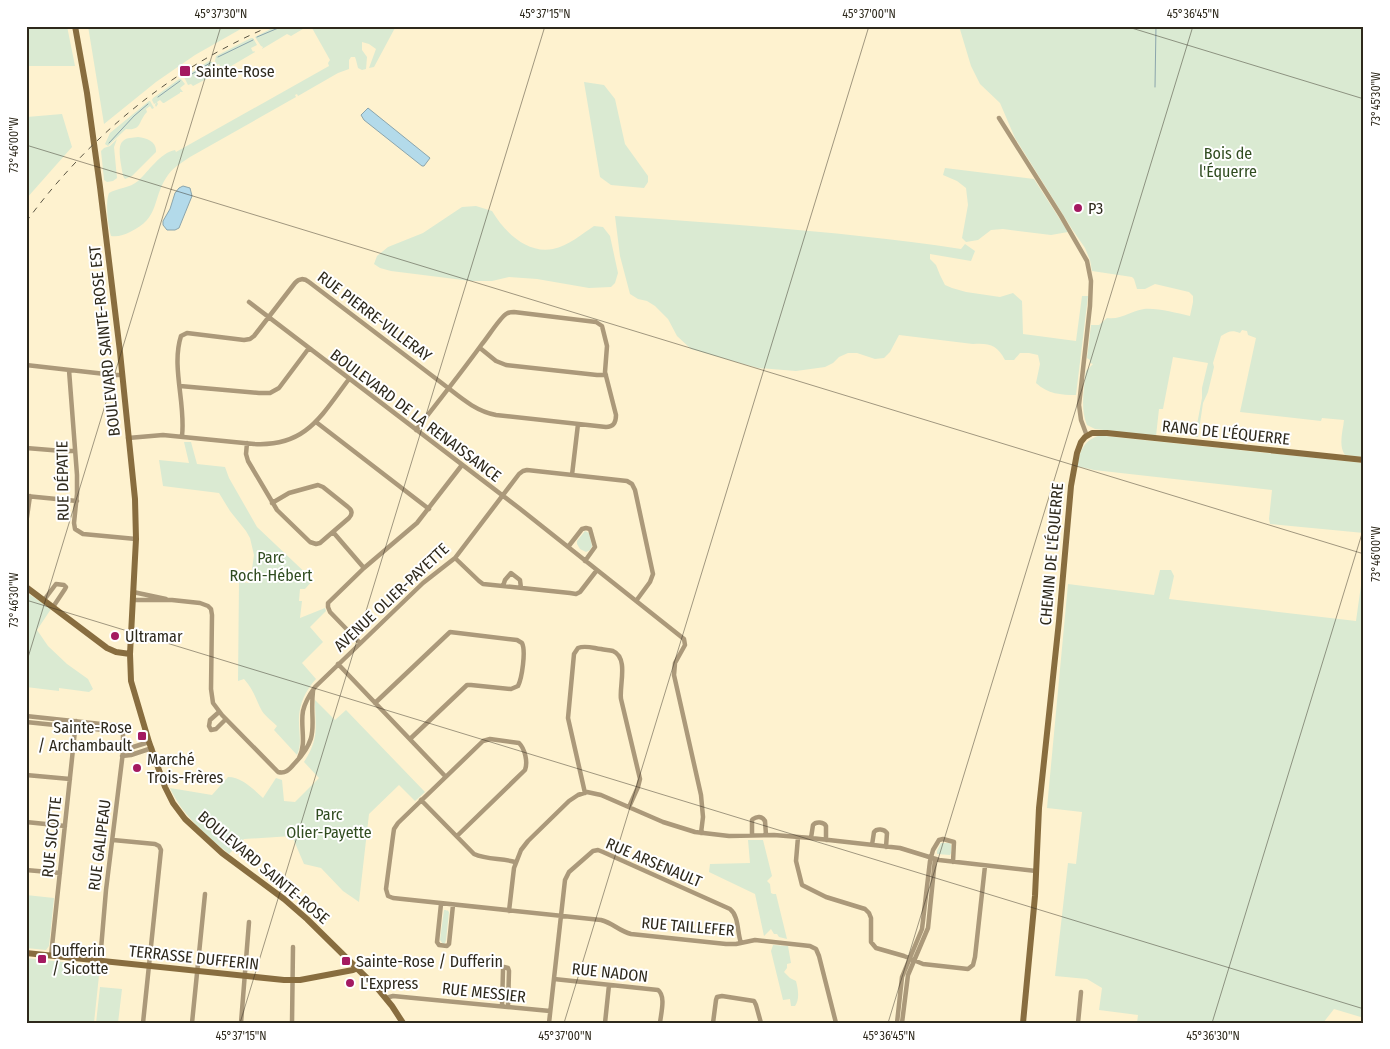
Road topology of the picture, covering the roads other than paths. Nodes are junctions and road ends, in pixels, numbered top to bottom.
1 (76, 26) edge
2 (999, 118) dead end
3 (249, 302) dead end
4 (268, 318) junction
5 (309, 348) junction
6 (480, 348) junction
7 (26, 365) edge
8 (69, 370) junction
9 (122, 375) junction
10 (606, 375) junction
11 (349, 379) junction
12 (180, 386) junction
13 (449, 388) junction
14 (26, 417) edge
15 (316, 422) junction
16 (578, 424) junction
17 (26, 429) edge
18 (416, 430) junction
19 (182, 436) junction
20 (1087, 436) junction
21 (128, 438) junction
22 (247, 443) junction
23 (26, 448) edge
24 (75, 451) junction
25 (1364, 460) edge
26 (462, 465) junction
27 (572, 475) junction
28 (28, 496) edge
29 (502, 496) junction
30 (77, 501) junction
31 (272, 503) junction
32 (429, 509) junction
33 (26, 524) edge
34 (333, 532) junction
35 (136, 539) junction
36 (568, 547) junction
37 (455, 558) junction
38 (586, 561) junction
39 (364, 568) junction
40 (597, 570) junction
41 (503, 586) junction
42 (26, 587) edge
43 (521, 588) junction
44 (133, 592) junction
45 (44, 600) junction
46 (133, 600) junction
47 (172, 600) junction
48 (636, 601) junction
49 (54, 607) junction
50 (360, 643) junction
51 (130, 654) junction
52 (338, 664) junction
53 (313, 690) junction
54 (375, 702) junction
55 (219, 712) junction
56 (26, 716) edge
57 (226, 719) junction
58 (76, 721) junction
59 (26, 722) edge
60 (75, 727) junction
61 (124, 732) junction
62 (410, 739) junction
63 (150, 745) junction
64 (123, 749) junction
65 (122, 756) junction
66 (299, 758) junction
67 (26, 775) edge
68 (445, 776) junction
69 (70, 779) junction
70 (585, 792) junction
71 (421, 800) junction
72 (629, 807) junction
73 (26, 822) edge
74 (65, 826) junction
75 (701, 833) junction
76 (752, 835) junction
77 (766, 835) junction
78 (457, 836) junction
79 (798, 836) junction
80 (811, 838) junction
81 (112, 840) junction
82 (826, 840) junction
83 (872, 845) junction
84 (886, 847) junction
85 (933, 859) junction
86 (515, 862) junction
87 (953, 862) junction
88 (985, 866) junction
89 (26, 870) edge
90 (1036, 871) junction
91 (60, 873) junction
92 (205, 894) dead end
93 (441, 904) junction
94 (454, 905) junction
95 (509, 911) junction
96 (561, 916) junction
97 (249, 922) dead end
98 (741, 943) junction
99 (293, 947) dead end
100 (26, 953) edge
101 (51, 956) junction
102 (911, 959) junction
103 (100, 961) junction
104 (149, 966) junction
105 (358, 968) junction
106 (198, 972) junction
107 (246, 977) junction
108 (554, 978) junction
109 (293, 980) junction
110 (609, 985) junction
111 (1081, 992) dead end
112 (386, 998) junction
113 (502, 1006) junction
114 (508, 1007) junction
115 (550, 1011) junction
116 (143, 1023) edge
117 (192, 1023) edge
118 (241, 1023) edge
119 (292, 1023) edge
120 (403, 1023) edge
121 (549, 1023) edge
122 (605, 1023) edge
123 (660, 1023) edge
124 (713, 1023) edge
125 (761, 1023) edge
126 (836, 1023) edge
127 (897, 1023) edge
128 (902, 1023) edge
129 (1023, 1023) edge
130 (1078, 1023) edge

1 - 9 street, BOULEVARD SAINTE-ROSE EST
2 - 20 street
3 - 4 street, BOULEVARD DE LA RENAISSANCE
4 - 5 street, BOULEVARD DE LA RENAISSANCE
4 - 12 street, RUE PIERRE-VILLERAY
4 - 13 street, RUE PIERRE-VILLERAY
5 - 11 street, BOULEVARD DE LA RENAISSANCE
5 - 12 street
6 - 10 street
6 - 10 street
6 - 13 street
7 - 8 street
8 - 9 street
8 - 24 street, RUE DÉPATIE
9 - 21 street, BOULEVARD SAINTE-ROSE EST
10 - 16 street, RUE PIERRE-VILLERAY
11 - 15 street
11 - 18 street, BOULEVARD DE LA RENAISSANCE
12 - 19 street
13 - 16 street, RUE PIERRE-VILLERAY
13 - 18 street
14 - 17 street
15 - 22 street
15 - 32 street
16 - 27 street
18 - 26 street, BOULEVARD DE LA RENAISSANCE
19 - 21 street
19 - 22 street
20 - 25 street, RANG DE L'ÉQUERRE
20 - 90 street, CHEMIN DE L'ÉQUERRE
21 - 35 street, BOULEVARD SAINTE-ROSE EST
22 - 31 street
23 - 24 street
24 - 30 street, RUE DÉPATIE
26 - 29 street, BOULEVARD DE LA RENAISSANCE
26 - 32 street
27 - 29 street, AVENUE OLIER-PAYETTE
27 - 48 street
28 - 30 street
28 - 33 street
29 - 36 street, BOULEVARD DE LA RENAISSANCE
29 - 37 street, AVENUE OLIER-PAYETTE
30 - 35 street, RUE DÉPATIE
31 - 34 street
31 - 34 street
32 - 39 street
34 - 39 street
35 - 44 street, BOULEVARD SAINTE-ROSE EST
36 - 38 street, BOULEVARD DE LA RENAISSANCE
36 - 38 street
37 - 41 street
37 - 50 street, AVENUE OLIER-PAYETTE
38 - 40 street, BOULEVARD DE LA RENAISSANCE
39 - 50 street
40 - 43 street
40 - 48 street, BOULEVARD DE LA RENAISSANCE
41 - 43 street
41 - 43 street
42 - 45 street
44 - 46 street, BOULEVARD SAINTE-ROSE EST
44 - 47 street
45 - 49 street
45 - 49 street
46 - 47 street
46 - 51 street, BOULEVARD SAINTE-ROSE EST
47 - 55 street
48 - 75 street, BOULEVARD DE LA RENAISSANCE
49 - 51 street
50 - 52 street, AVENUE OLIER-PAYETTE
51 - 63 street, BOULEVARD SAINTE-ROSE
52 - 53 street, AVENUE OLIER-PAYETTE
52 - 54 street
53 - 66 street, AVENUE OLIER-PAYETTE
53 - 66 street
54 - 62 street
54 - 62 street
55 - 57 street
55 - 57 street
56 - 58 street
57 - 66 street
58 - 60 street, RUE SICOTTE
58 - 61 street
59 - 60 street
60 - 61 street
60 - 69 street, RUE SICOTTE
61 - 64 street, RUE GALIPEAU
62 - 68 street
63 - 64 street
63 - 65 street
63 - 105 street, BOULEVARD SAINTE-ROSE
64 - 65 street, RUE GALIPEAU
65 - 81 street, RUE GALIPEAU
67 - 69 street
68 - 71 street, RUE TAILLEFER
68 - 78 street, RUE TAILLEFER
69 - 74 street, RUE SICOTTE
70 - 72 street
70 - 72 street
70 - 86 street
71 - 78 street
71 - 93 street, RUE TAILLEFER
72 - 75 street
73 - 74 street
74 - 91 street, RUE SICOTTE
75 - 76 street
76 - 77 street
76 - 77 street
77 - 79 street
78 - 86 street
79 - 80 street
79 - 102 street
80 - 82 street
80 - 82 street
81 - 103 street, RUE GALIPEAU
81 - 104 street
82 - 83 street
83 - 84 street
83 - 84 street
84 - 85 street
85 - 87 street
85 - 87 street
85 - 102 street
86 - 95 street
87 - 88 street
88 - 90 street
88 - 102 street
89 - 91 street
90 - 129 street, CHEMIN DE L'ÉQUERRE
91 - 101 street, RUE SICOTTE
92 - 106 street
93 - 94 street, RUE TAILLEFER
93 - 94 street
94 - 95 street, RUE TAILLEFER
95 - 96 street, RUE TAILLEFER
96 - 98 street, RUE TAILLEFER
96 - 98 street, RUE ARSENAULT
96 - 108 street, RUE ARSENAULT
97 - 107 street
98 - 126 street, RUE TAILLEFER
99 - 109 street
100 - 101 street, TERRASSE DUFFERIN
101 - 103 street, TERRASSE DUFFERIN
102 - 127 street
102 - 128 street
103 - 104 street, TERRASSE DUFFERIN
104 - 106 street, TERRASSE DUFFERIN
104 - 116 street
105 - 109 street, TERRASSE DUFFERIN
105 - 112 street, BOULEVARD SAINTE-ROSE
106 - 107 street, TERRASSE DUFFERIN
106 - 117 street
107 - 109 street, TERRASSE DUFFERIN
107 - 118 street
108 - 110 street, RUE NADON
108 - 115 street, RUE ARSENAULT
109 - 119 street
110 - 122 street
110 - 123 street, RUE NADON
111 - 130 street
112 - 113 street, RUE MESSIER
112 - 120 street, BOULEVARD SAINTE-ROSE
113 - 114 street, RUE MESSIER
113 - 114 street
114 - 115 street, RUE MESSIER
115 - 121 street, RUE ARSENAULT
124 - 125 street

